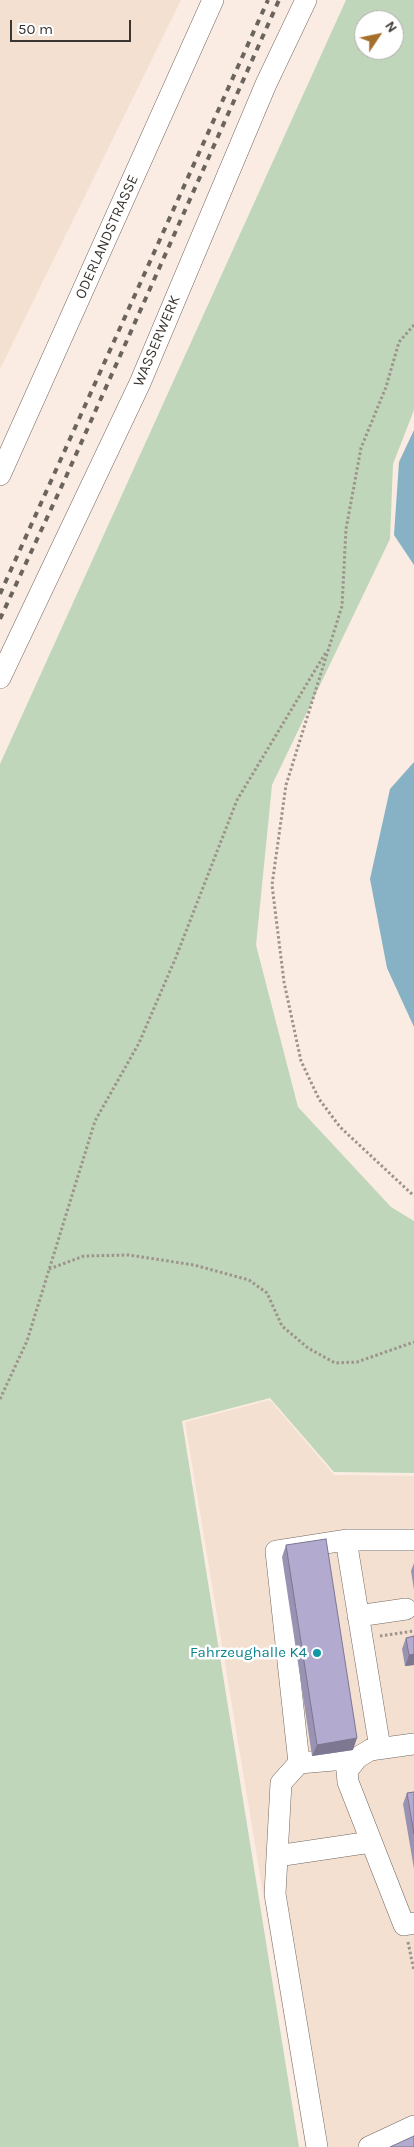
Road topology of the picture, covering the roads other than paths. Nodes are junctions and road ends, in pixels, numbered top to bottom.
1 (213, 0) edge
2 (306, 0) edge
3 (0, 475) edge
4 (0, 678) edge
5 (346, 1540) junction
6 (414, 1540) edge
7 (406, 1609) dead end
8 (358, 1616) junction
9 (414, 1744) edge
10 (380, 1748) junction
11 (357, 1758) junction
12 (299, 1763) junction
13 (372, 1842) junction
14 (277, 1856) junction
15 (409, 1924) edge
16 (414, 2126) edge
17 (317, 2147) edge
18 (369, 2147) edge

1 - 3 street, ODERLANDSTRASSE
2 - 4 street, WASSERWERK
5 - 6 street
5 - 8 street
5 - 12 street
7 - 8 street
8 - 10 street
9 - 10 street
10 - 11 street
11 - 12 street
11 - 13 street
12 - 14 street
13 - 14 street
13 - 15 street
14 - 17 street
16 - 18 street

